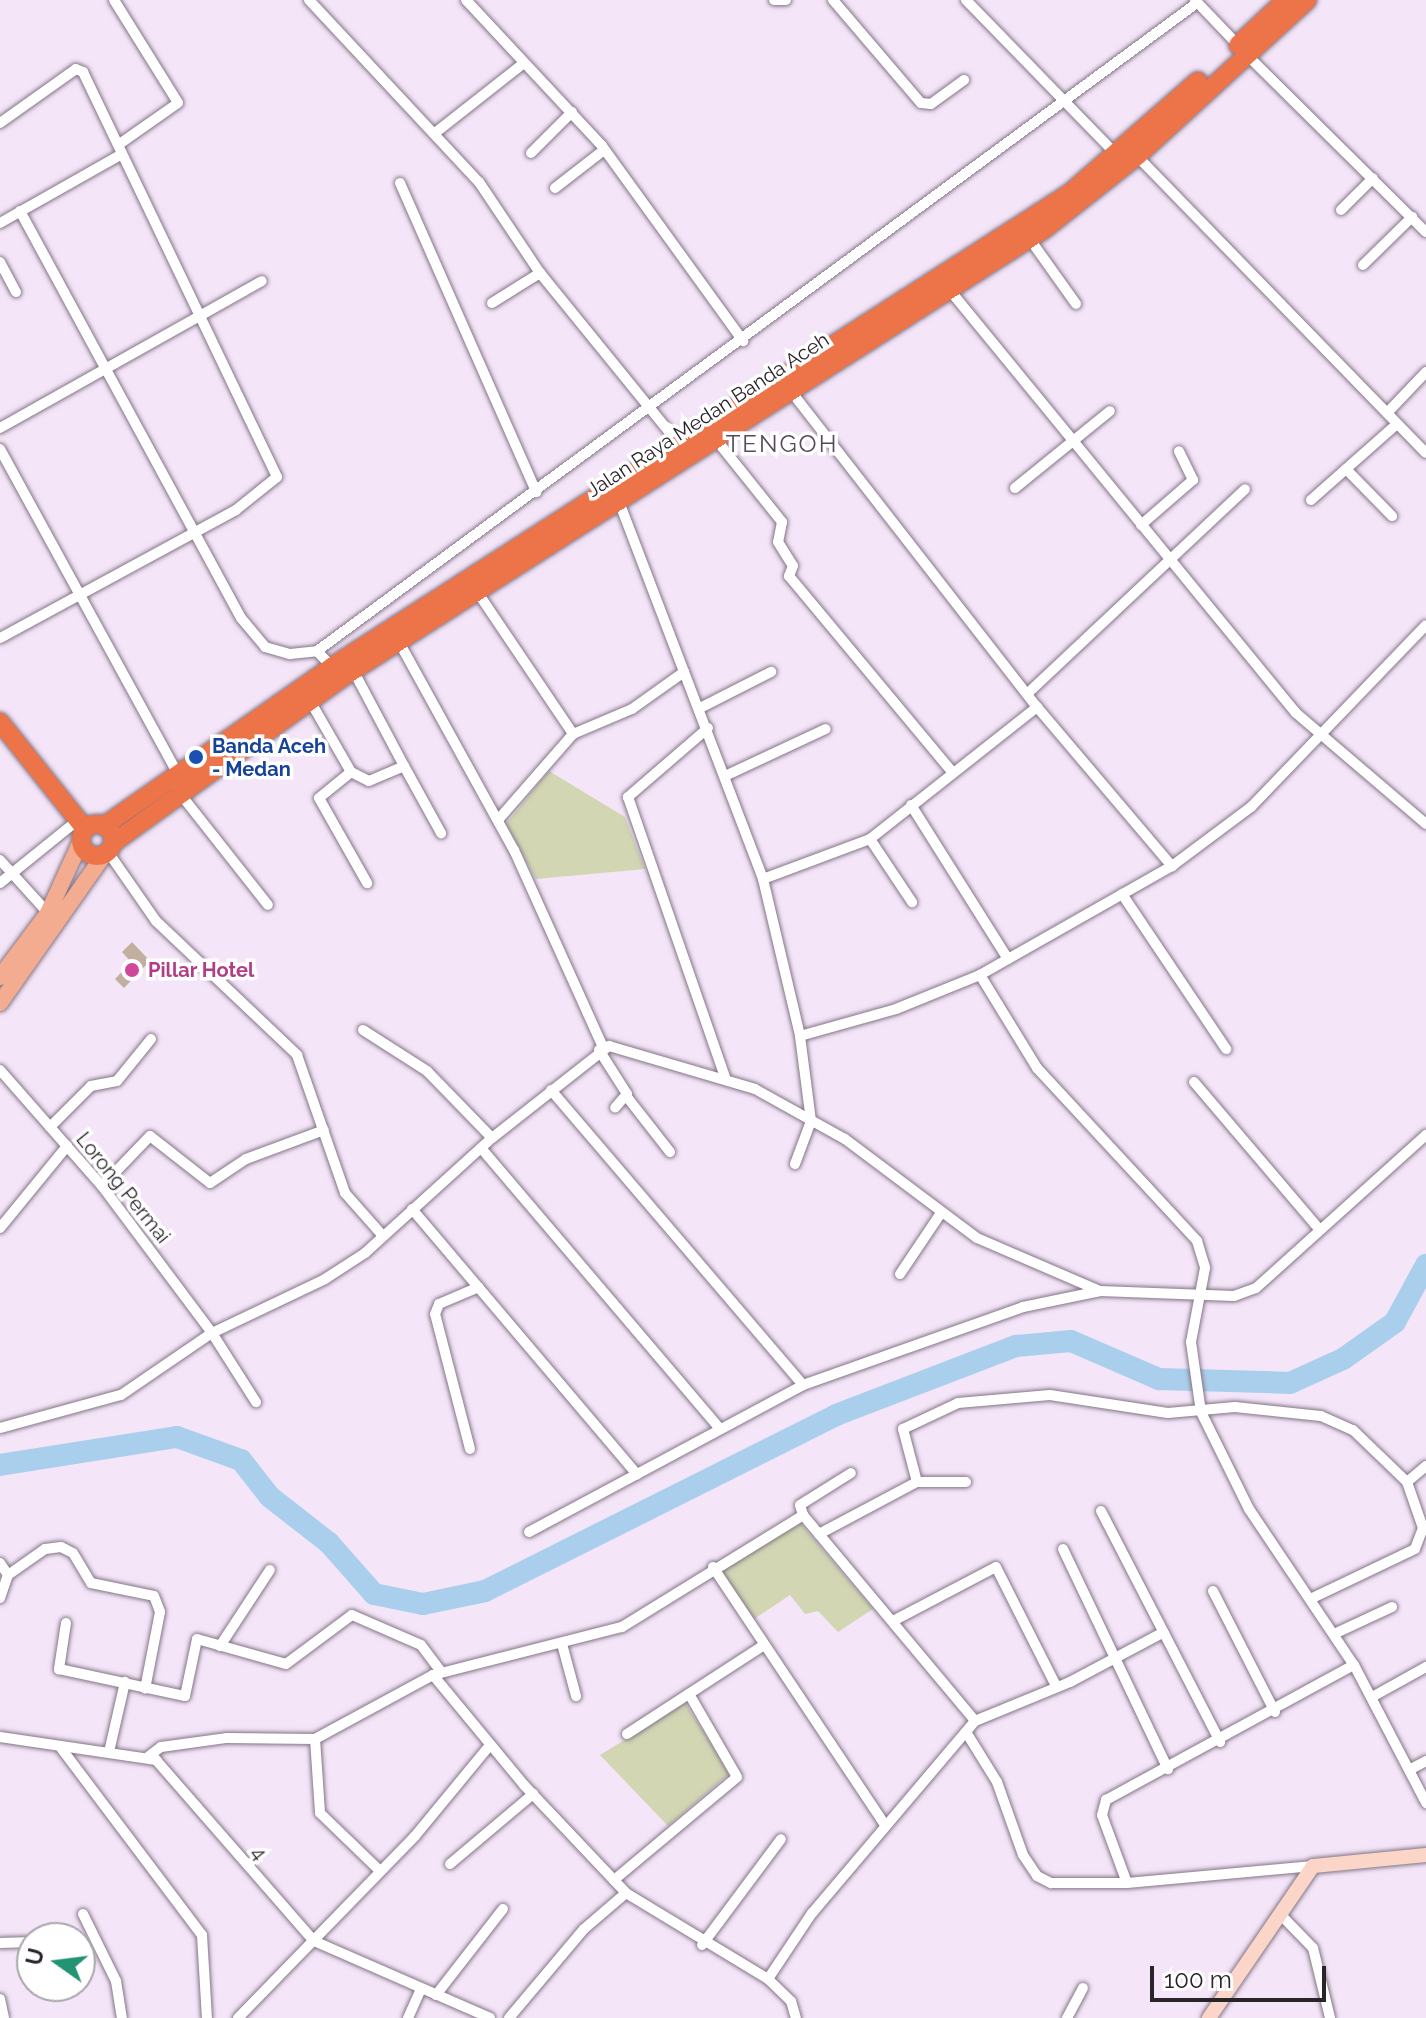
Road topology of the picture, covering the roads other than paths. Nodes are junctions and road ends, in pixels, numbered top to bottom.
1 (114, 0) edge
2 (309, 0) edge
3 (466, 0) edge
4 (774, 0) edge
5 (786, 0) edge
6 (833, 0) edge
7 (966, 0) edge
8 (1196, 1) edge
9 (1294, 3) edge
10 (1242, 50) junction
11 (524, 63) junction
12 (964, 80) dead end
13 (1067, 103) junction
14 (572, 112) junction
15 (0, 123) edge
16 (435, 133) junction
17 (1149, 135) junction
18 (120, 150) junction
19 (604, 150) junction
20 (531, 153) dead end
21 (1116, 154) junction
22 (1137, 156) junction
23 (1373, 178) junction
24 (400, 183) dead end
25 (555, 188) dead end
26 (1341, 210) dead end
27 (20, 211) junction
28 (1412, 217) junction
29 (0, 223) edge
30 (1426, 232) edge
31 (1029, 238) junction
32 (0, 262) edge
33 (1363, 265) dead end
34 (540, 273) junction
35 (262, 281) dead end
36 (948, 288) junction
37 (16, 292) dead end
38 (492, 303) dead end
39 (1076, 304) dead end
40 (200, 315) junction
41 (743, 341) junction
42 (809, 368) junction
43 (109, 370) junction
44 (1426, 372) edge
45 (789, 388) junction
46 (651, 407) junction
47 (1110, 411) dead end
48 (1387, 413) junction
49 (1397, 424) junction
50 (0, 428) edge
51 (714, 437) junction
52 (678, 443) junction
53 (1075, 443) junction
54 (0, 449) edge
55 (1179, 451) dead end
56 (1426, 453) edge
57 (1346, 469) junction
58 (1015, 488) dead end
59 (1245, 489) dead end
60 (536, 492) junction
61 (618, 499) junction
62 (1311, 500) dead end
63 (1392, 516) dead end
64 (1141, 525) junction
65 (190, 531) junction
66 (1170, 562) junction
67 (476, 590) junction
68 (76, 594) junction
69 (1426, 625) edge
70 (0, 638) edge
71 (399, 642) junction
72 (317, 651) junction
73 (342, 672) junction
74 (684, 672) junction
75 (771, 672) dead end
76 (1027, 694) junction
77 (309, 699) junction
78 (1037, 707) junction
79 (700, 708) junction
80 (0, 722) edge
81 (708, 728) junction
82 (826, 729) dead end
83 (1317, 732) junction
84 (573, 734) junction
85 (404, 766) junction
86 (351, 772) junction
87 (953, 773) junction
88 (725, 776) junction
89 (178, 782) junction
90 (911, 805) junction
91 (498, 820) junction
92 (1426, 824) edge
93 (104, 826) junction
94 (81, 831) junction
95 (441, 833) dead end
96 (870, 839) junction
97 (109, 850) junction
98 (0, 860) edge
99 (1172, 866) junction
100 (12, 873) junction
101 (763, 879) junction
102 (0, 883) edge
103 (367, 883) dead end
104 (1122, 894) junction
105 (912, 902) dead end
106 (268, 905) dead end
107 (48, 913) junction
108 (1008, 959) junction
109 (980, 975) junction
110 (0, 977) edge
111 (0, 1003) edge
112 (363, 1030) dead end
113 (800, 1036) junction
114 (151, 1039) dead end
115 (601, 1049) junction
116 (1226, 1049) dead end
117 (0, 1070) edge
118 (725, 1077) junction
119 (1194, 1082) dead end
120 (551, 1090) junction
121 (627, 1097) junction
122 (615, 1108) dead end
123 (811, 1121) junction
124 (50, 1127) junction
125 (324, 1130) junction
126 (1426, 1135) edge
127 (492, 1138) junction
128 (67, 1146) junction
129 (481, 1148) junction
130 (670, 1152) dead end
131 (795, 1164) dead end
132 (102, 1186) junction
133 (412, 1209) junction
134 (941, 1213) junction
135 (0, 1228) edge
136 (1320, 1230) junction
137 (383, 1236) junction
138 (900, 1274) dead end
139 (479, 1287) junction
140 (1100, 1291) junction
141 (1201, 1296) junction
142 (212, 1333) junction
143 (803, 1385) junction
144 (256, 1402) dead end
145 (1200, 1408) junction
146 (0, 1428) edge
147 (720, 1429) junction
148 (470, 1449) dead end
149 (1426, 1466) edge
150 (851, 1473) dead end
151 (637, 1474) junction
152 (917, 1482) junction
153 (966, 1482) dead end
154 (1407, 1482) junction
155 (1101, 1511) dead end
156 (803, 1515) junction
157 (1425, 1527) edge
158 (529, 1532) dead end
159 (819, 1534) junction
160 (1063, 1549) dead end
161 (0, 1563) edge
162 (713, 1567) junction
163 (270, 1570) dead end
164 (8, 1575) junction
165 (1213, 1591) dead end
166 (0, 1598) edge
167 (1310, 1599) junction
168 (1392, 1607) dead end
169 (893, 1621) junction
170 (66, 1623) dead end
171 (1164, 1632) junction
172 (1334, 1634) junction
173 (562, 1644) junction
174 (764, 1645) junction
175 (220, 1646) junction
176 (1111, 1656) junction
177 (1354, 1665) junction
178 (1426, 1667) edge
179 (437, 1674) junction
180 (125, 1682) junction
181 (1056, 1686) junction
182 (145, 1689) junction
183 (689, 1694) junction
184 (576, 1696) dead end
185 (1372, 1697) junction
186 (1275, 1712) junction
187 (975, 1721) junction
188 (966, 1732) junction
189 (627, 1734) dead end
190 (0, 1737) edge
191 (315, 1739) junction
192 (1220, 1742) junction
193 (490, 1745) junction
194 (61, 1748) junction
195 (109, 1752) junction
196 (148, 1757) junction
197 (1426, 1761) edge
198 (1168, 1769) junction
199 (1409, 1770) junction
200 (533, 1794) junction
201 (1426, 1803) edge
202 (886, 1826) junction
203 (781, 1839) dead end
204 (1426, 1855) edge
205 (450, 1864) dead end
206 (1313, 1866) junction
207 (380, 1871) junction
208 (614, 1880) junction
209 (1127, 1883) junction
210 (626, 1893) junction
211 (503, 1909) dead end
212 (83, 1914) dead end
213 (1280, 1914) junction
214 (314, 1941) junction
215 (702, 1945) junction
216 (768, 1979) junction
217 (1083, 1988) dead end
218 (421, 1989) junction
219 (436, 1995) junction
220 (0, 1999) edge
221 (4, 2018) edge
222 (122, 2018) edge
223 (207, 2018) edge
224 (238, 2018) edge
225 (408, 2018) edge
226 (490, 2018) edge
227 (509, 2018) edge
228 (796, 2018) edge
229 (1067, 2018) edge
230 (1209, 2018) edge
231 (1330, 2018) edge

1 - 18 street
2 - 16 street
3 - 11 street
4 - 5 street
6 - 12 street
7 - 13 street
8 - 10 street
8 - 13 street
9 - 10 highway, Jalan Raya Medan Banda Aceh
10 - 17 highway, Jalan Raya Medan Banda Aceh
10 - 23 street
11 - 14 street
11 - 16 street
13 - 21 street
13 - 41 street
14 - 19 street
14 - 20 street
15 - 18 street
16 - 34 street
17 - 21 highway, Jalan Raya Medan Banda Aceh
17 - 22 highway, Jalan Raya Medan Banda Aceh
18 - 27 street
18 - 40 street
19 - 25 street
19 - 41 street
21 - 42 highway, Jalan Raya Medan Banda Aceh
22 - 31 highway, Jalan Raya Medan Banda Aceh
22 - 48 street
23 - 26 street
23 - 28 street
24 - 60 street
27 - 29 street
27 - 43 street
28 - 30 street
28 - 33 street
31 - 36 highway, Jalan Raya Medan Banda Aceh
31 - 39 street
32 - 37 street
34 - 38 street
34 - 46 street
35 - 40 street
36 - 42 highway, Jalan Raya Medan Banda Aceh
36 - 53 street
40 - 43 street
40 - 65 street
41 - 46 street
42 - 45 highway, Jalan Raya Medan Banda Aceh
42 - 52 highway, Jalan Raya Medan Banda Aceh
43 - 50 street
43 - 65 street
44 - 48 street
45 - 51 highway, Jalan Raya Medan Banda Aceh
45 - 76 street
46 - 52 street
46 - 60 street
47 - 53 street
48 - 49 street
49 - 56 street
49 - 57 street
51 - 61 highway, Jalan Raya Medan Banda Aceh
51 - 87 street
52 - 73 highway, Jalan Raya Medan Banda Aceh
53 - 58 street
53 - 64 street
54 - 68 street
55 - 64 street
57 - 62 street
57 - 63 street
59 - 66 street
60 - 72 street
61 - 67 highway, Jalan Raya Medan Banda Aceh
61 - 74 street
64 - 66 street
65 - 68 street
65 - 72 street
66 - 76 street
66 - 83 street
67 - 71 highway, Jalan Raya Medan Banda Aceh
67 - 84 street
68 - 70 street
68 - 89 street
69 - 83 street
71 - 73 highway, Jalan Raya Medan Banda Aceh
71 - 91 street
72 - 73 street
73 - 77 highway, Jalan Raya Medan Banda Aceh
73 - 85 street
73 - 89 highway, Jalan Raya Medan Banda Aceh
74 - 79 street
74 - 84 street
75 - 79 street
76 - 78 street
77 - 86 street
77 - 89 highway, Jalan Raya Medan Banda Aceh
78 - 87 street
78 - 99 street
79 - 81 street
80 - 94 highway
81 - 88 street
81 - 118 street
82 - 88 street
83 - 92 street
83 - 99 street
84 - 91 street
85 - 86 street
85 - 95 street
86 - 103 street
87 - 90 street
88 - 101 street
89 - 93 highway, Jalan Raya Medan Banda Aceh
89 - 97 highway, Jalan Raya Medan Banda Aceh
89 - 106 street
90 - 96 street
90 - 108 street
91 - 115 street
93 - 94 highway
93 - 97 highway
94 - 97 highway
94 - 100 street
94 - 107 main road
96 - 101 street
96 - 105 street
97 - 111 main road
97 - 125 street
98 - 100 street
99 - 104 street
100 - 102 street
100 - 107 street
101 - 113 street
104 - 108 street
104 - 116 street
107 - 110 main road
108 - 109 street
109 - 113 street
109 - 141 street
112 - 127 street
113 - 123 street
114 - 124 street
115 - 118 street
115 - 120 street
115 - 121 street
117 - 124 street, Lorong Permai
118 - 123 street
119 - 136 street
120 - 127 street
120 - 143 street
121 - 122 street
121 - 130 street
123 - 131 street
123 - 134 street
124 - 128 street, Lorong Permai
125 - 132 street
125 - 137 street
126 - 136 street
127 - 129 street
128 - 132 street, Lorong Permai
128 - 135 street
129 - 133 street
129 - 147 street
132 - 142 street, Lorong Permai
133 - 137 street
133 - 139 street
134 - 138 street
134 - 140 street
136 - 141 street
137 - 142 street
139 - 148 street
139 - 151 street
140 - 141 street
140 - 143 street
141 - 145 street
142 - 144 street, Lorong Permai
142 - 146 street
143 - 147 street
145 - 152 street
145 - 154 street
145 - 167 street
147 - 151 street
149 - 154 street
150 - 156 street
151 - 158 street
152 - 153 street
152 - 159 street
154 - 157 street
155 - 171 street
156 - 159 street
156 - 162 street
157 - 167 street
159 - 169 street
160 - 176 street
161 - 164 street
162 - 173 street
162 - 174 street
163 - 175 street
164 - 166 street
164 - 182 street
165 - 186 street
167 - 172 street
168 - 172 street
169 - 181 street
169 - 187 street
170 - 180 street
171 - 176 street
171 - 192 street
172 - 177 street
173 - 179 street
173 - 184 street
174 - 183 street
174 - 202 street
175 - 179 street
175 - 182 street
176 - 181 street
176 - 198 street
177 - 185 street
177 - 186 street
178 - 185 street
179 - 191 street
179 - 193 street
180 - 182 street
180 - 195 street
181 - 187 street
183 - 189 street
183 - 208 street
185 - 199 street
186 - 192 street
187 - 188 street
188 - 202 street
188 - 209 street
190 - 194 street
191 - 196 street
191 - 207 street
192 - 198 street
193 - 200 street
193 - 207 street
194 - 195 street
194 - 223 street
195 - 196 street
196 - 214 street, 4
197 - 199 street
198 - 209 street
199 - 201 street
200 - 205 street
200 - 208 street
202 - 216 street
203 - 215 street
204 - 206 street
206 - 209 street
206 - 213 street
207 - 214 street
208 - 210 street
210 - 215 street
210 - 227 street
211 - 219 street
212 - 222 street
213 - 230 street
213 - 231 street
214 - 218 street, 4
214 - 224 street
215 - 216 street
216 - 228 street
217 - 229 street
218 - 219 street, 4
218 - 225 street
219 - 226 street, 4
220 - 221 street

